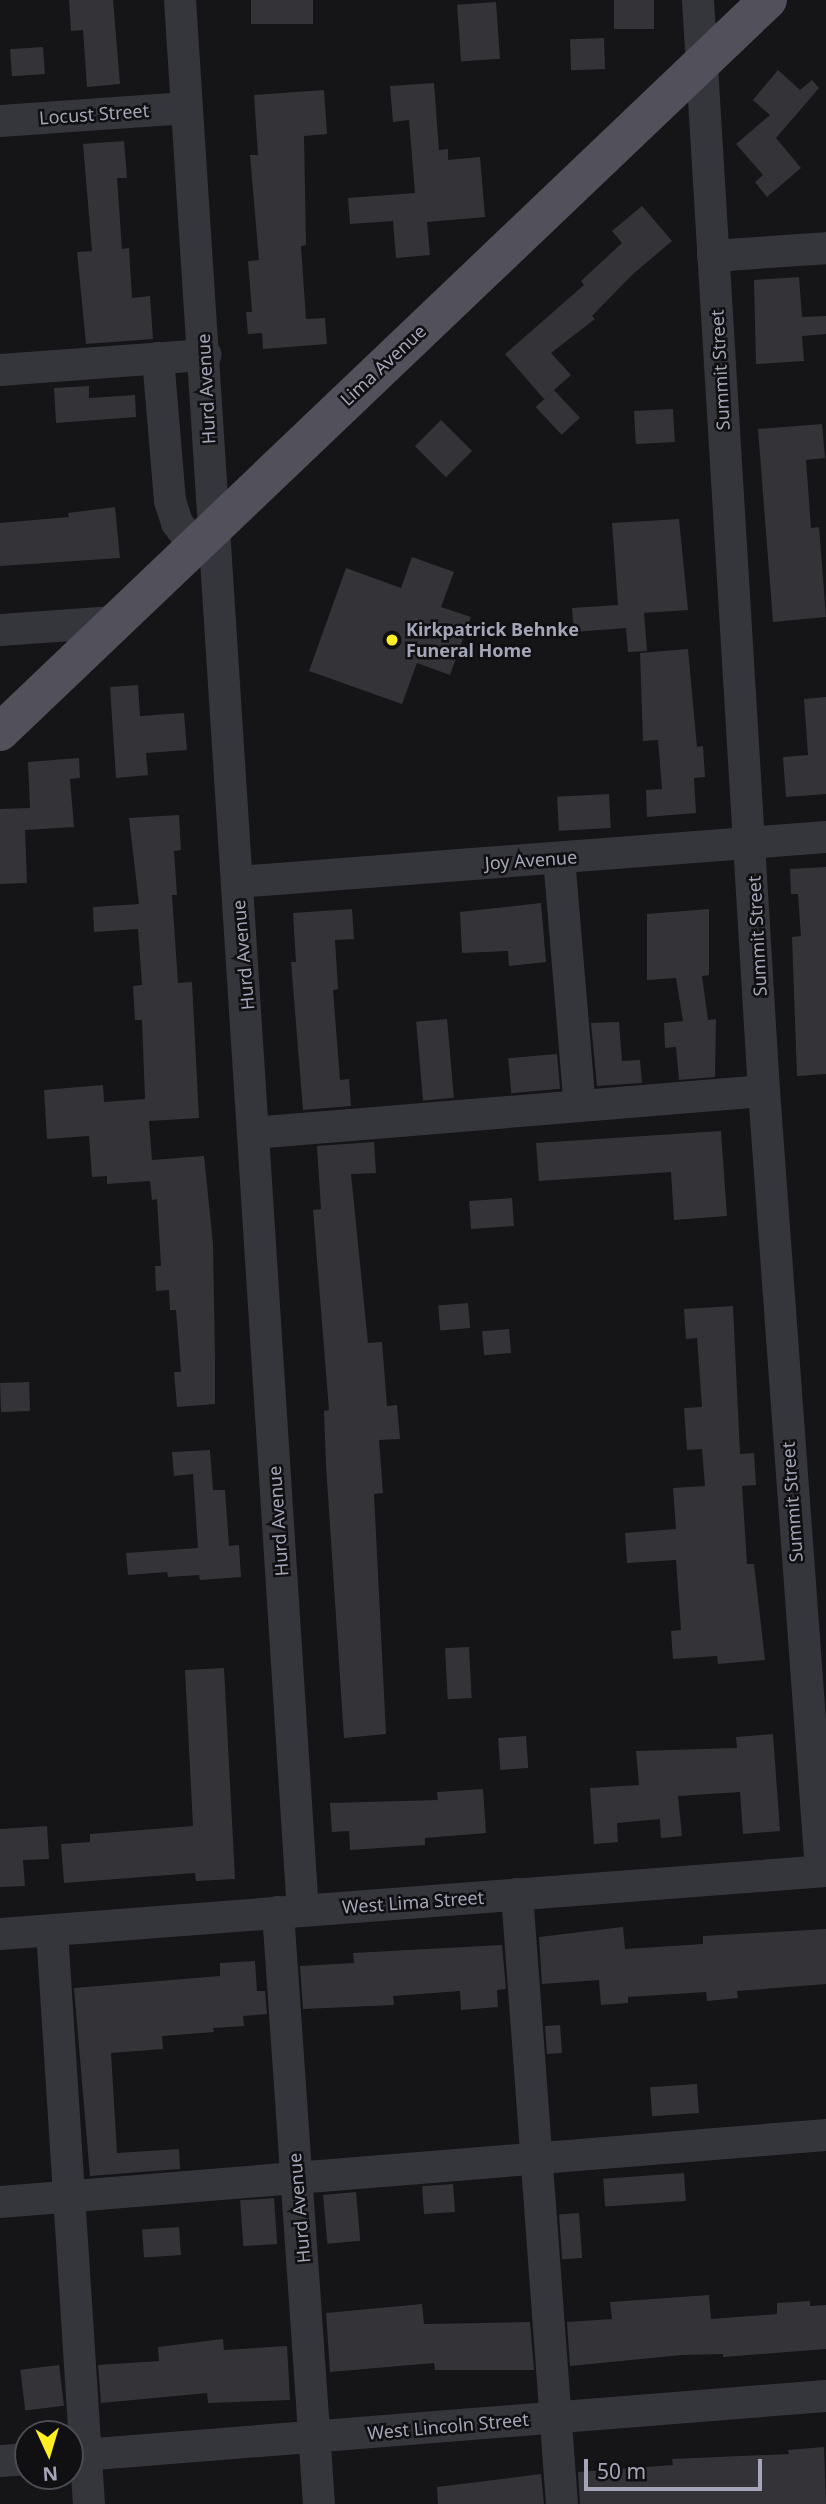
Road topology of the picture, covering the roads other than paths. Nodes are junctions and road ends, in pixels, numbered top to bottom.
1 (180, 0) edge
2 (698, 0) edge
3 (768, 0) edge
4 (702, 64) junction
5 (187, 108) junction
6 (0, 121) edge
7 (826, 248) edge
8 (713, 256) junction
9 (205, 355) junction
10 (158, 358) junction
11 (0, 370) edge
12 (203, 535) junction
13 (114, 622) junction
14 (0, 630) edge
15 (0, 733) edge
16 (826, 837) edge
17 (752, 843) junction
18 (559, 858) junction
19 (237, 882) junction
20 (764, 1091) junction
21 (580, 1106) junction
22 (253, 1133) junction
23 (823, 1871) edge
24 (517, 1894) junction
25 (291, 1911) junction
26 (52, 1931) junction
27 (0, 1934) edge
28 (826, 2135) edge
29 (536, 2158) junction
30 (296, 2178) junction
31 (69, 2197) junction
32 (0, 2202) edge
33 (826, 2396) edge
34 (556, 2417) junction
35 (77, 2420) edge
36 (315, 2436) junction
37 (84, 2455) edge
38 (84, 2482) edge
39 (89, 2504) edge
40 (319, 2504) edge
41 (562, 2504) edge

1 - 5 street, Hurd Avenue
2 - 4 street, Summit Street
3 - 4 main road, Lima Avenue
4 - 8 street, Summit Street
4 - 12 main road, Lima Avenue
5 - 6 street, Locust Street
5 - 9 street, Hurd Avenue
7 - 8 street
8 - 17 street, Summit Street
9 - 10 street
9 - 12 street, Hurd Avenue
10 - 11 street
10 - 12 street
12 - 13 main road, Lima Avenue
12 - 19 street, Hurd Avenue
13 - 14 street
13 - 15 main road, Lima Avenue
16 - 17 street, Joy Avenue
17 - 18 street, Joy Avenue
17 - 20 street, Summit Street
18 - 19 street, Joy Avenue
18 - 21 street
19 - 22 street, Hurd Avenue
20 - 21 street
20 - 23 street, Summit Street
21 - 22 street
22 - 25 street, Hurd Avenue
23 - 24 street, West Lima Street
24 - 25 street, West Lima Street
24 - 29 street
25 - 26 street, West Lima Street
25 - 30 street, Hurd Avenue
26 - 27 street, West Lima Street
26 - 31 street
28 - 29 street
29 - 30 street
29 - 34 street
30 - 31 street
30 - 36 street, Hurd Avenue
31 - 32 street
31 - 35 street
33 - 34 street, West Lincoln Street
34 - 36 street, West Lincoln Street
34 - 41 street
36 - 37 street, West Lincoln Street
36 - 40 street, Hurd Avenue
38 - 39 street

